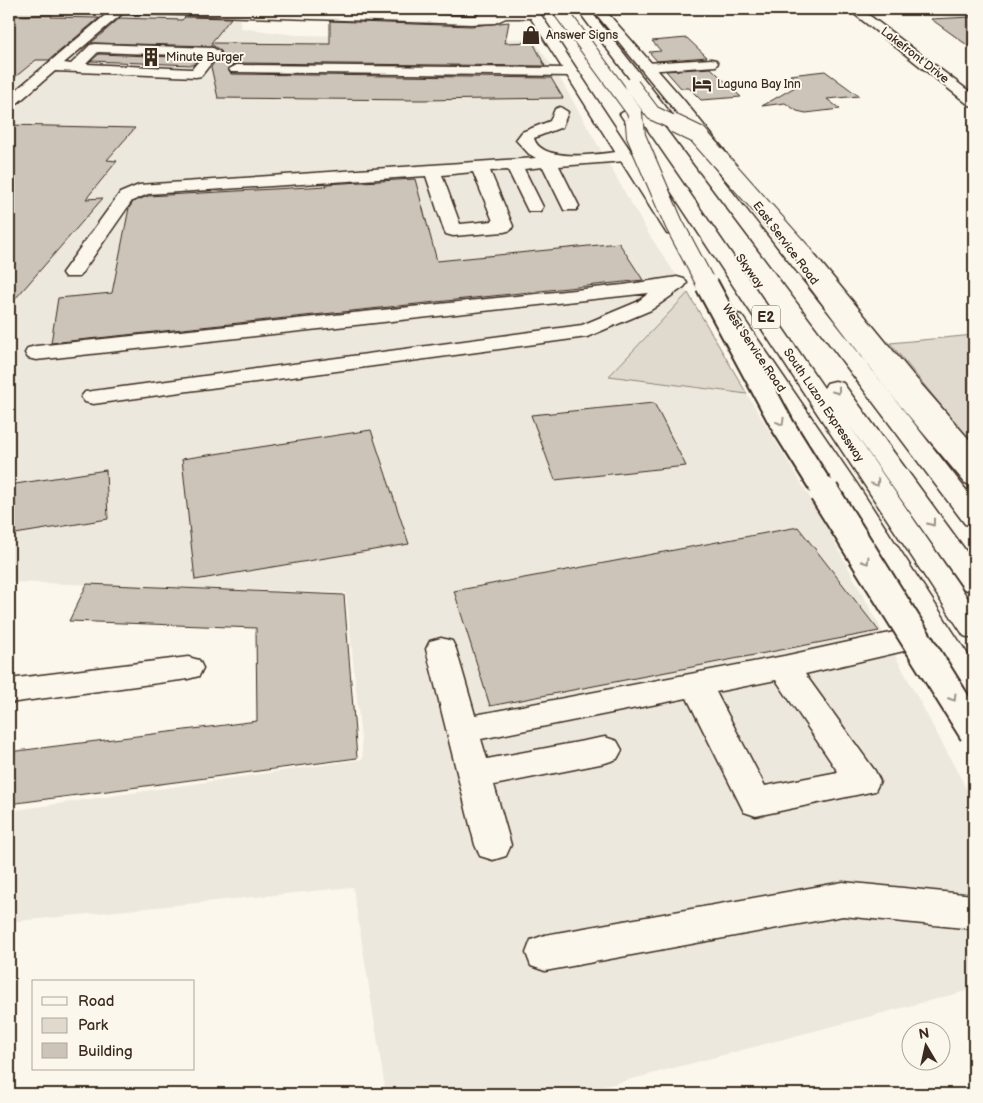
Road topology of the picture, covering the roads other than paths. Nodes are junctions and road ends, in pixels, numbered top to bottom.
1 (110, 9) edge
2 (120, 9) edge
3 (560, 9) edge
4 (573, 9) edge
5 (583, 9) edge
6 (598, 9) edge
7 (854, 9) edge
8 (967, 9) edge
9 (540, 11) edge
10 (974, 13) edge
11 (397, 14) edge
12 (419, 19) junction
13 (306, 27) dead end
14 (711, 64) dead end
15 (52, 67) junction
16 (73, 69) junction
17 (236, 69) dead end
18 (572, 72) junction
19 (643, 75) junction
20 (608, 86) junction
21 (974, 102) edge
22 (9, 103) edge
23 (560, 112) dead end
24 (644, 113) junction
25 (626, 156) junction
26 (552, 161) junction
27 (513, 163) junction
28 (479, 166) junction
29 (432, 169) junction
30 (570, 206) dead end
31 (534, 207) dead end
32 (72, 273) dead end
33 (706, 277) junction
34 (677, 283) junction
35 (36, 353) dead end
36 (93, 397) dead end
37 (974, 460) edge
38 (974, 478) edge
39 (974, 518) edge
40 (974, 539) edge
41 (974, 582) edge
42 (974, 629) edge
43 (940, 633) junction
44 (441, 649) dead end
45 (784, 667) junction
46 (188, 668) dead end
47 (696, 684) junction
48 (974, 689) edge
49 (9, 692) edge
50 (462, 730) junction
51 (974, 732) edge
52 (605, 750) dead end
53 (475, 775) junction
54 (493, 845) dead end
55 (974, 912) edge
56 (545, 953) dead end

1 - 2 main road
2 - 11 main road
2 - 15 main road
3 - 24 main road, Skyway / E2, bridge
4 - 24 main road, Skyway / E2, bridge
5 - 19 main road
6 - 19 main road, East Service Road
7 - 21 main road, Lakefront Drive
8 - 10 main road
9 - 12 main road
9 - 18 main road, West Service Road
9 - 20 main road, South Luzon Expressway / E2
11 - 12 main road
12 - 13 main road
14 - 19 main road
15 - 16 main road
15 - 22 main road
16 - 16 main road
17 - 18 main road
18 - 25 main road, West Service Road
19 - 20 main road
19 - 38 main road, East Service Road
19 - 39 main road
20 -> 42 main road, South Luzon Expressway / E2
23 - 26 main road
24 - 37 main road, bridge
24 - 40 main road, Skyway / E2
24 -> 41 main road, Skyway / E2
24 -> 51 main road, bridge
25 - 26 main road
25 - 33 main road, West Service Road
26 - 27 main road
26 - 30 main road
27 - 28 main road
27 - 31 main road
28 - 29 main road
28 - 29 main road
29 - 32 main road
33 - 34 main road
33 - 43 main road, West Service Road
34 - 35 main road
34 - 36 main road
43 - 45 main road
43 - 48 main road, West Service Road
44 - 50 main road
45 - 47 main road
45 - 47 main road
46 - 49 main road
47 - 50 main road
50 - 53 main road
52 - 53 main road
53 - 54 main road
55 - 56 main road

